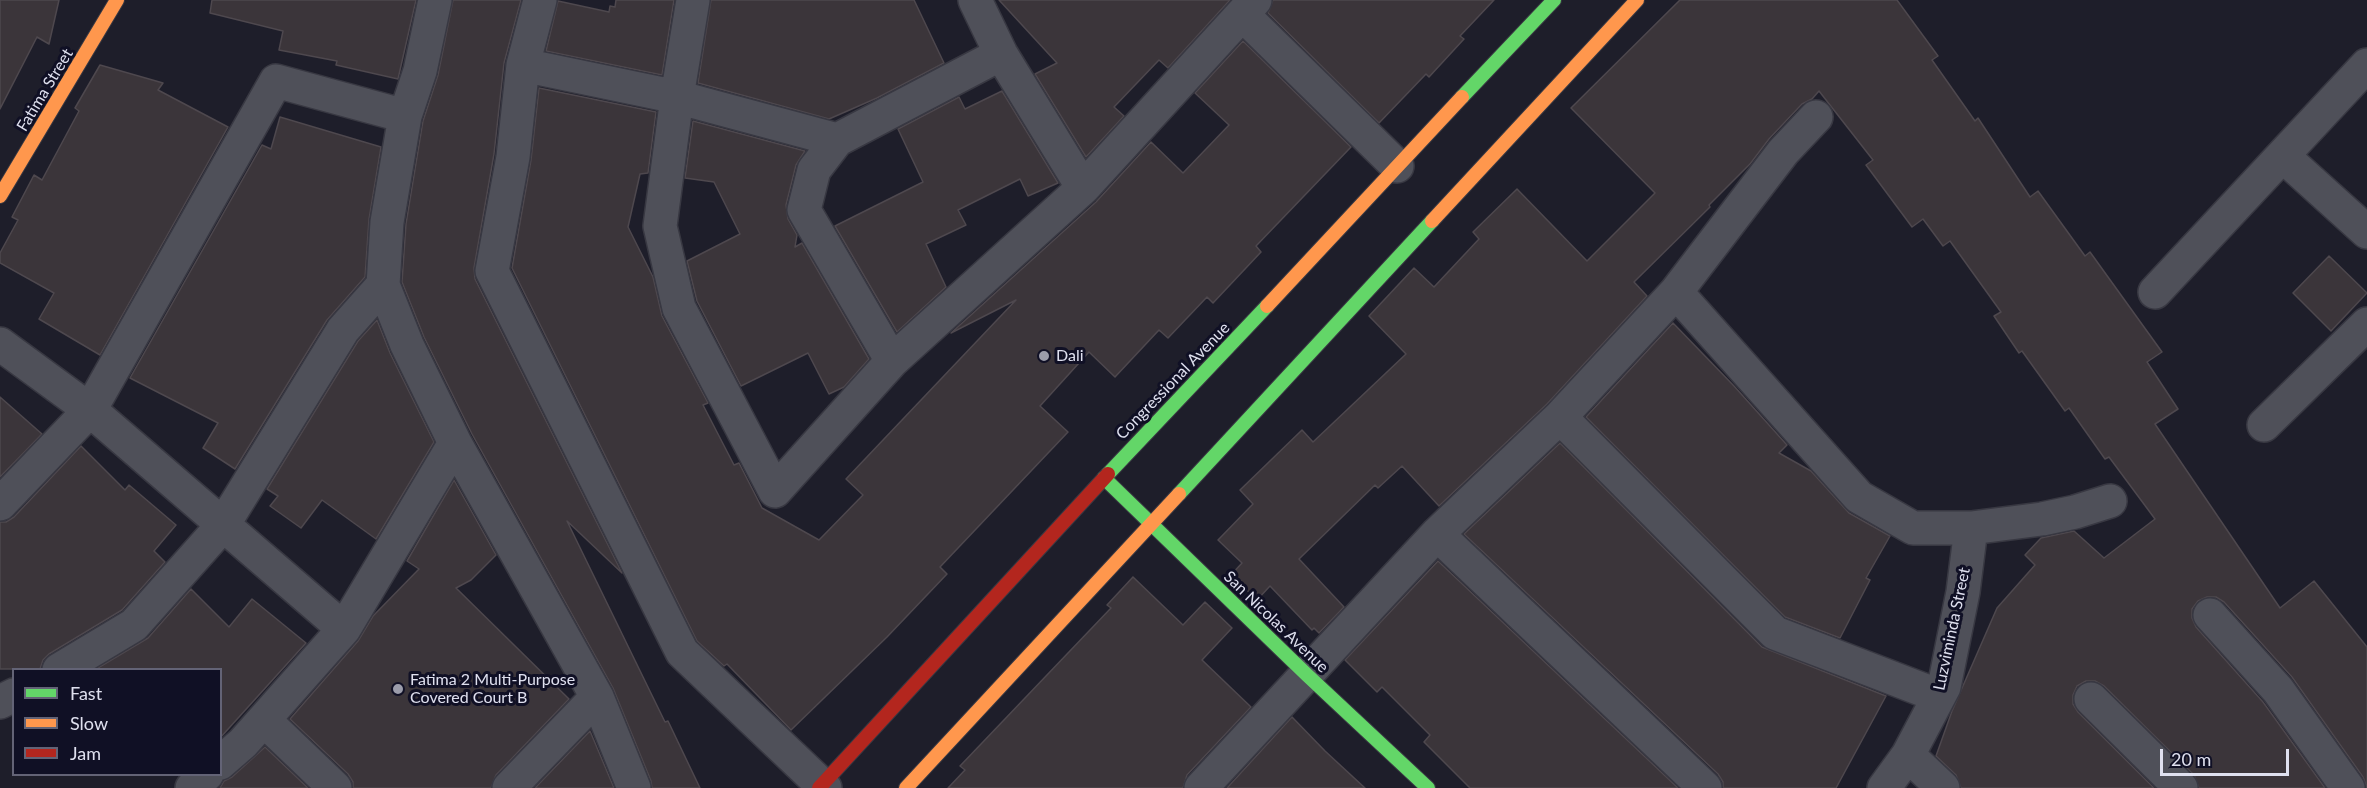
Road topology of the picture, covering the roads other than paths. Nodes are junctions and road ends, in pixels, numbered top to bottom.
1 (117, 0) edge
2 (435, 0) edge
3 (540, 0) edge
4 (693, 0) edge
5 (975, 0) edge
6 (1554, 0) edge
7 (1637, 0) edge
8 (1249, 7) edge
9 (1000, 54) junction
10 (523, 65) junction
11 (2367, 65) edge
12 (677, 97) junction
13 (405, 116) junction
14 (1816, 117) dead end
15 (837, 140) junction
16 (2284, 157) junction
17 (1397, 166) junction
18 (1083, 188) junction
19 (0, 196) edge
20 (2367, 232) edge
21 (383, 285) junction
22 (1676, 292) junction
23 (2155, 292) dead end
24 (2367, 324) edge
25 (0, 344) edge
26 (892, 361) junction
27 (90, 410) junction
28 (1560, 417) junction
29 (2264, 426) dead end
30 (455, 443) junction
31 (1104, 478) junction
32 (2110, 501) dead end
33 (0, 504) edge
34 (1151, 524) junction
35 (223, 525) junction
36 (1971, 528) junction
37 (1437, 534) junction
38 (2210, 615) dead end
39 (344, 629) junction
40 (61, 668) edge
41 (1307, 675) junction
42 (1939, 696) junction
43 (597, 697) junction
44 (2091, 699) dead end
45 (264, 720) junction
46 (1908, 755) junction
47 (222, 761) edge
48 (205, 776) edge
49 (822, 787) edge
50 (192, 788) edge
51 (334, 788) edge
52 (509, 788) edge
53 (634, 788) edge
54 (906, 788) edge
55 (1202, 788) edge
56 (1428, 788) edge
57 (1705, 788) edge
58 (1884, 788) edge
59 (1943, 788) edge
60 (2181, 788) edge
61 (2348, 788) edge

1 - 19 main road, Fatima Street
2 - 13 street
3 - 10 street
4 - 12 street
5 - 9 street
6 - 17 main road, Congressional Avenue
7 - 34 main road
8 - 17 street
8 - 18 street
9 - 15 street
9 - 18 street
10 - 12 street
10 - 49 street
11 - 16 street
12 - 15 street
12 - 26 street
13 - 21 street
13 - 27 street
14 - 22 street
15 - 26 street
16 - 20 street
16 - 23 street
17 - 31 main road, Congressional Avenue
18 - 26 street
21 - 30 street
21 - 35 street
22 - 28 street
22 - 36 street
24 - 29 street
25 - 27 street
27 - 33 street
27 - 35 street
28 - 37 street
28 - 42 street
30 - 39 street
30 - 43 street
31 - 34 main road, San Nicolas Avenue
31 - 49 main road, Congressional Avenue
32 - 36 street
34 - 41 main road, San Nicolas Avenue
34 - 54 main road
35 - 39 street
35 - 40 street
36 - 42 street, Luzviminda Street
37 - 41 street
37 - 57 street
38 - 61 street
39 - 45 street
41 - 55 street
41 - 56 main road, San Nicolas Avenue
42 - 46 street, Luzviminda Street
43 - 52 street
43 - 53 street
44 - 60 street
45 - 47 street
45 - 51 street
46 - 58 street, Luzviminda Street
46 - 59 street
48 - 50 street

